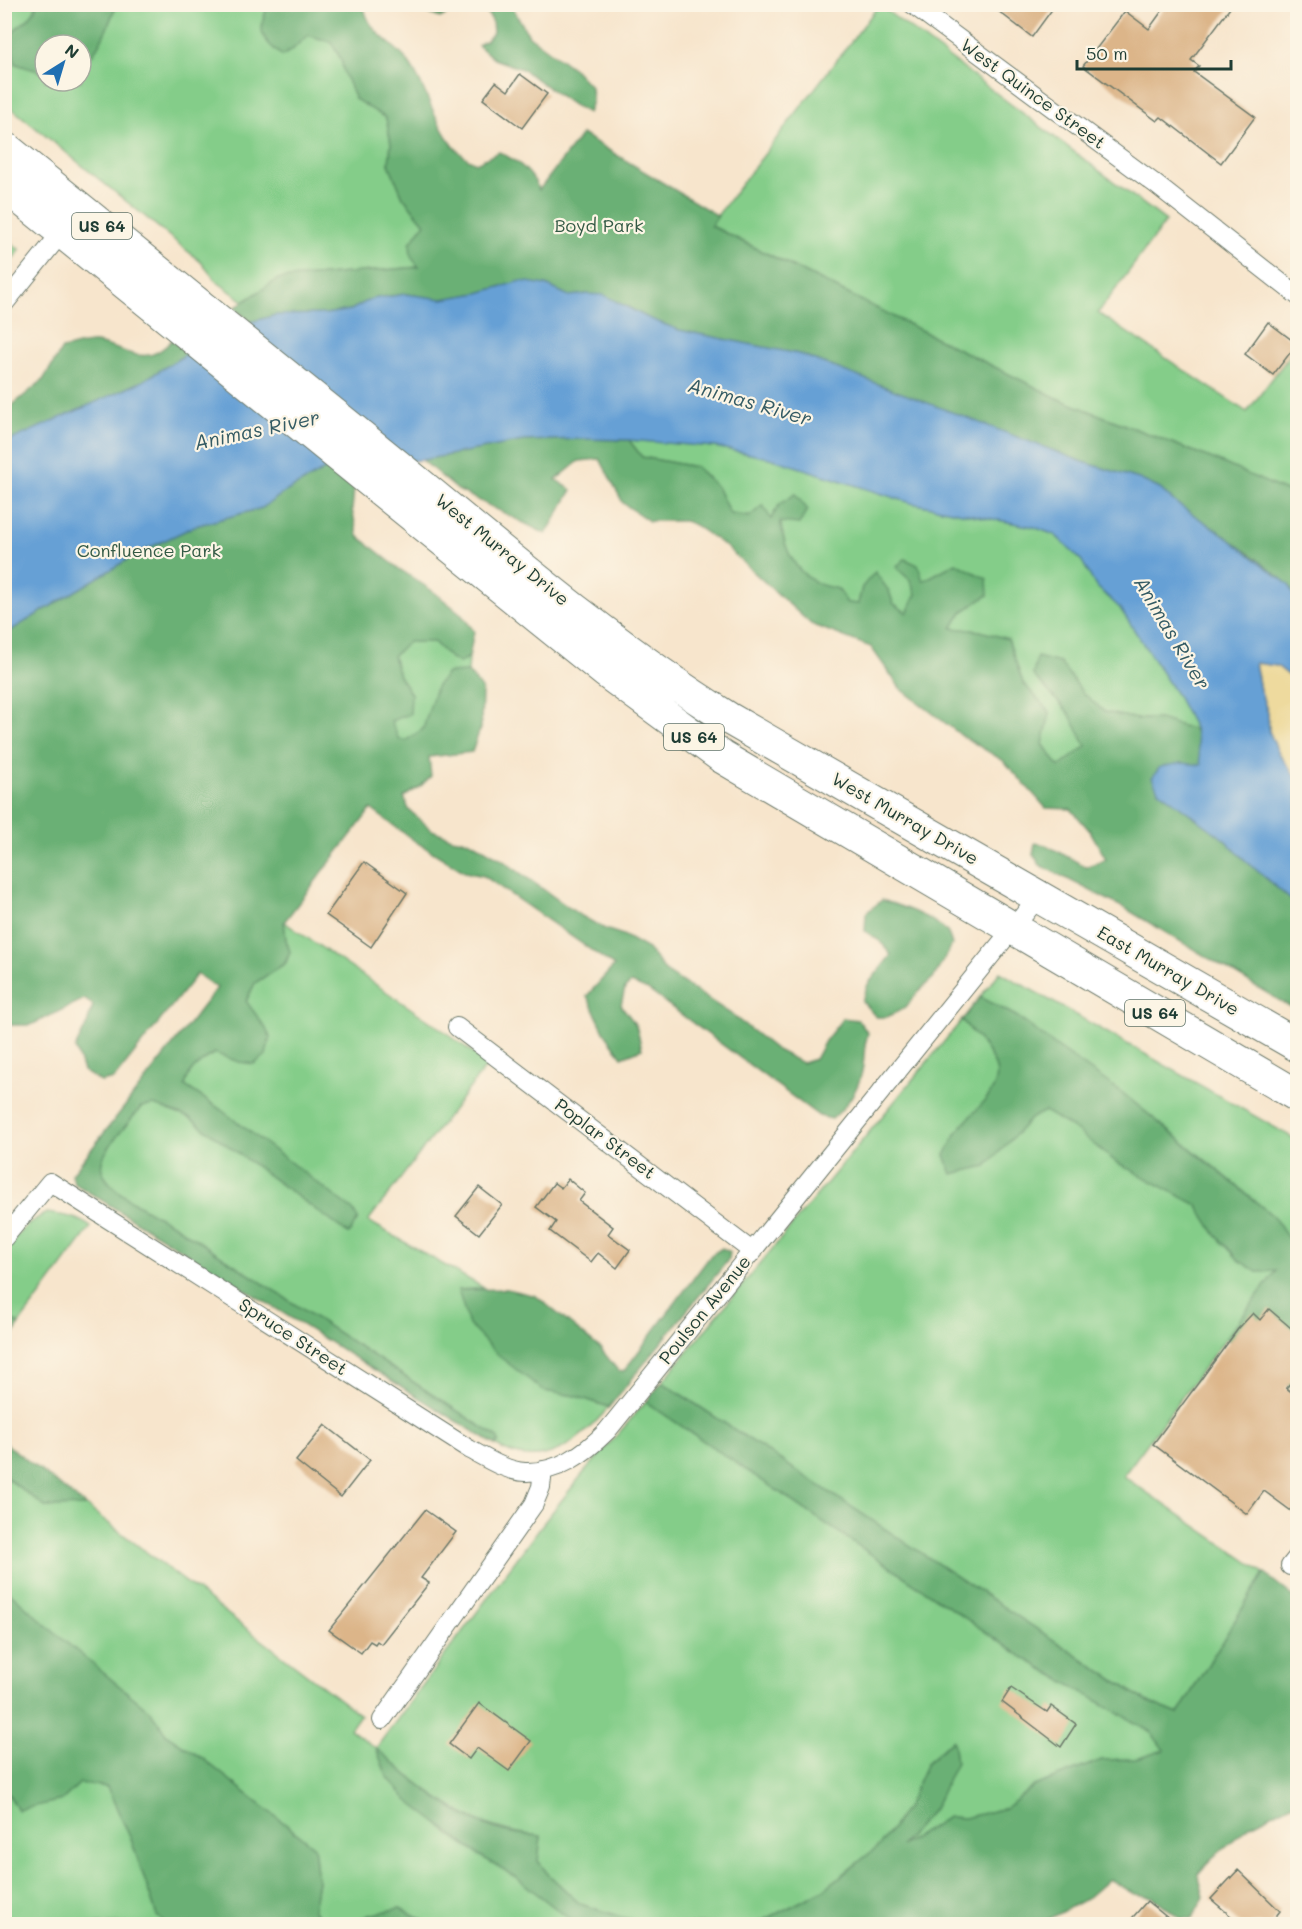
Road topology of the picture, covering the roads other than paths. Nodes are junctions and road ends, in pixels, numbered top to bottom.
1 (912, 4) edge
2 (4, 147) edge
3 (4, 185) edge
4 (62, 232) junction
5 (1298, 296) edge
6 (4, 304) edge
7 (1039, 896) junction
8 (1013, 930) junction
9 (457, 1027) dead end
10 (1298, 1046) edge
11 (1298, 1096) edge
12 (4, 1238) edge
13 (753, 1252) junction
14 (543, 1470) junction
15 (382, 1720) dead end

1 - 5 street, West Quince Street
2 - 7 highway, West Murray Drive / US 64
3 - 4 highway, West Murray Drive / US 64
4 - 6 street
4 - 8 highway, West Murray Drive / US 64
7 - 8 street, Poulson Avenue
7 - 10 highway, East Murray Drive / US 64
8 - 11 highway, US 64
8 - 13 street, Poulson Avenue
9 - 13 street, Poplar Street
12 - 14 street, Spruce Street
13 - 14 street, Poulson Avenue
14 - 15 street

